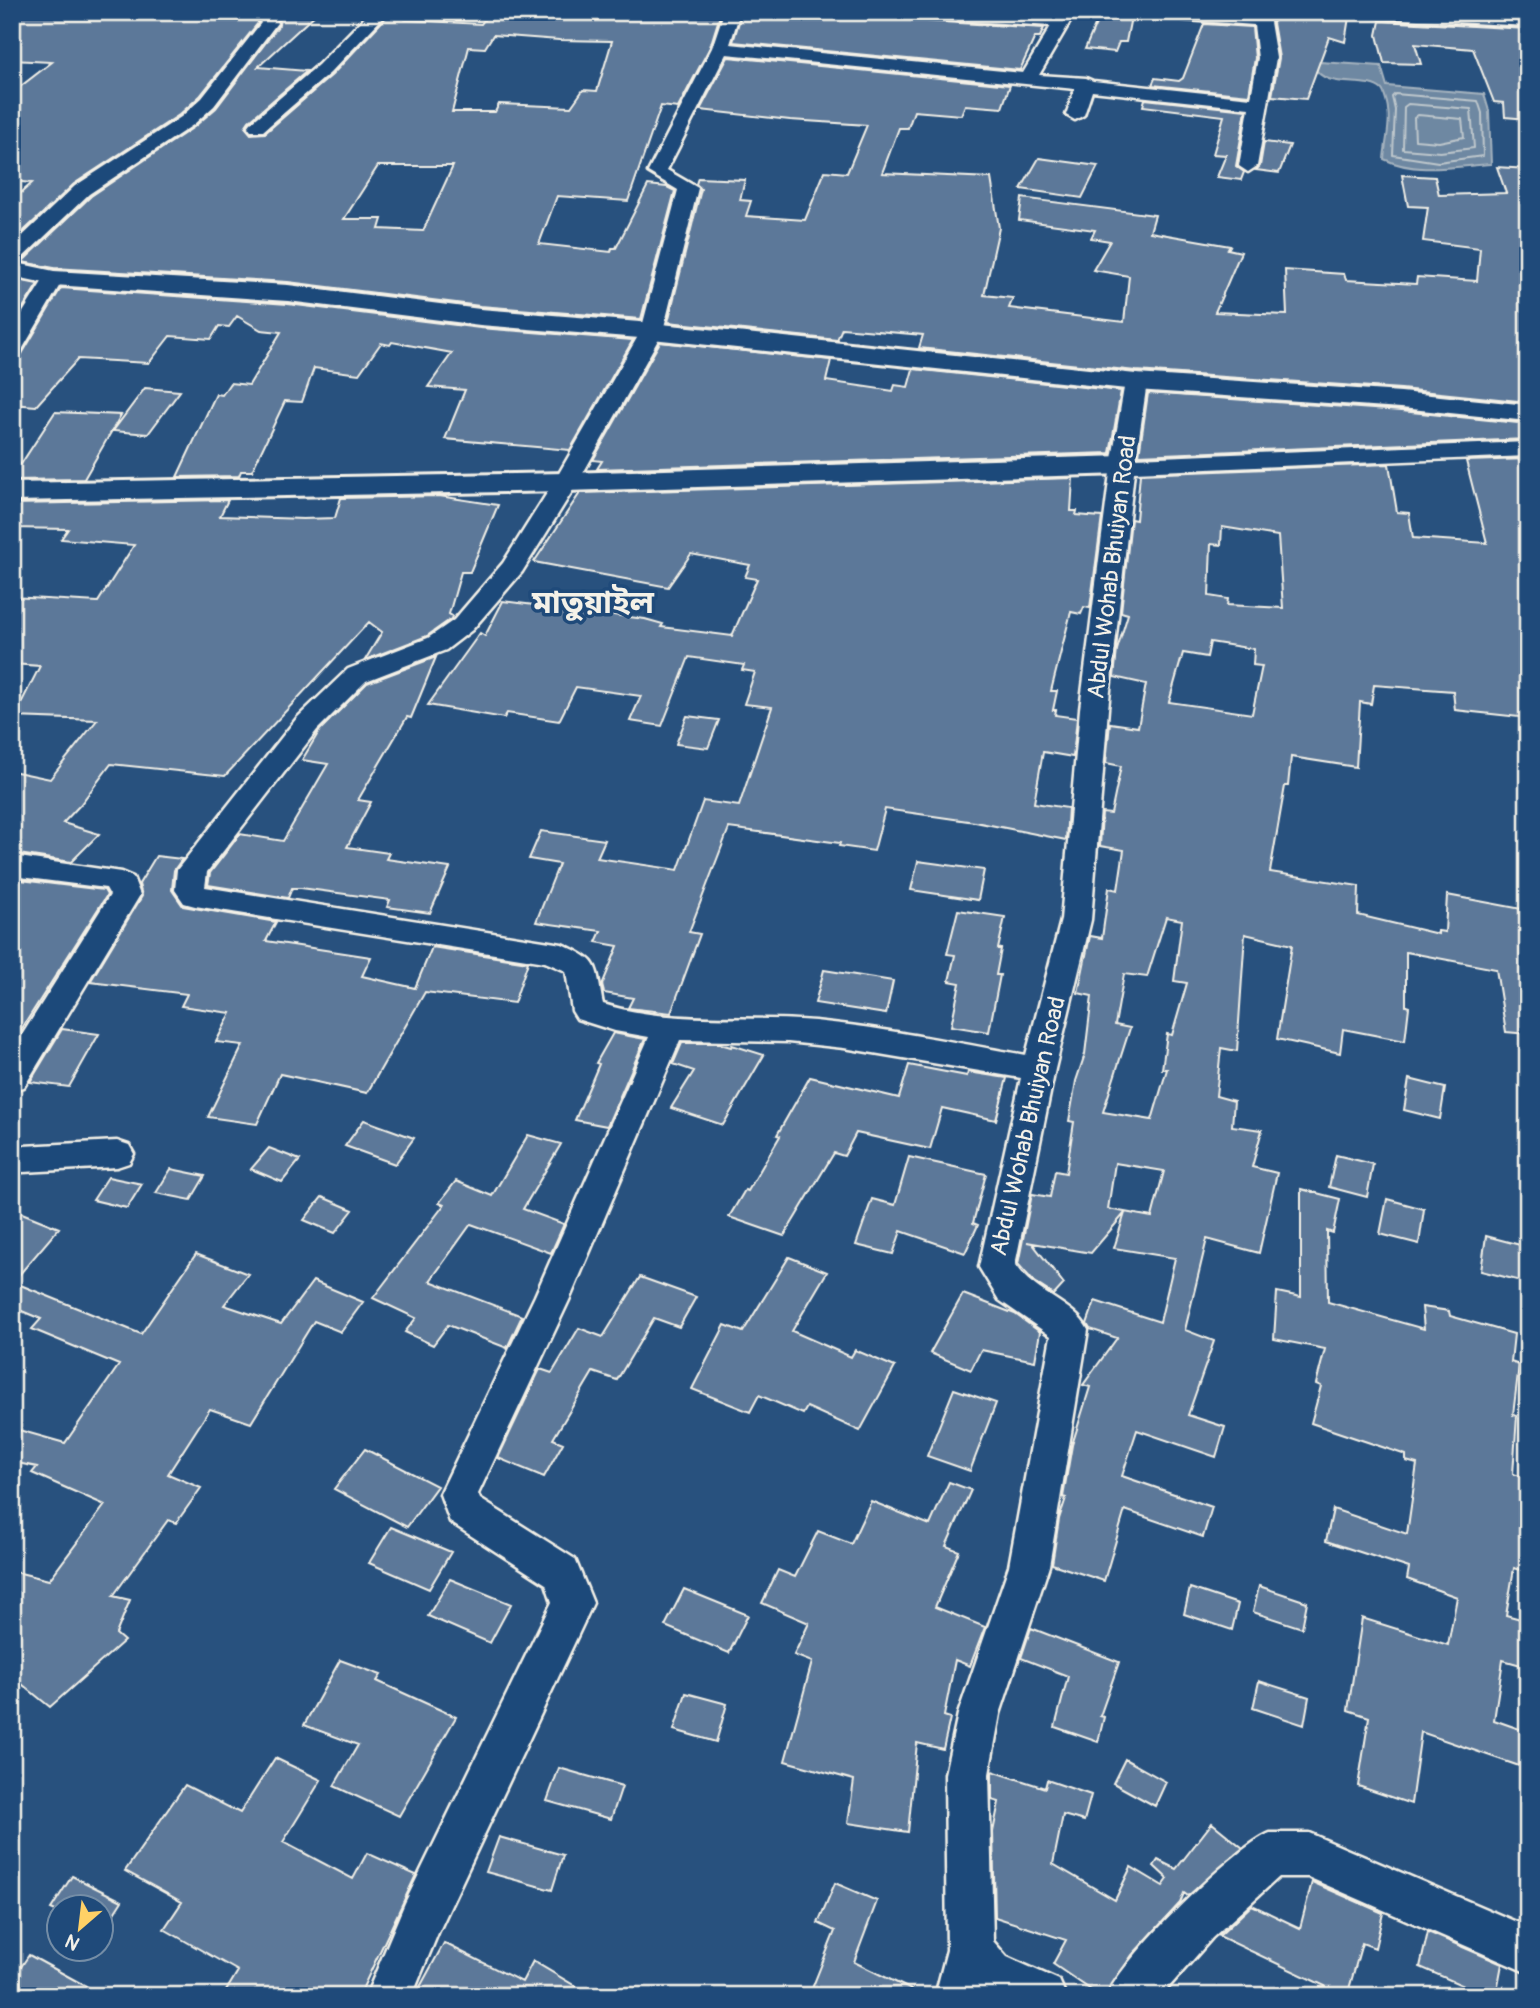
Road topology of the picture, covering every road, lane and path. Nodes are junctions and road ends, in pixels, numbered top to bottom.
1 (270, 12) edge
2 (380, 12) edge
3 (732, 12) edge
4 (910, 12) edge
5 (1147, 12) edge
6 (1363, 12) edge
7 (1064, 17) edge
8 (1266, 17) edge
9 (1528, 21) edge
10 (720, 48) junction
11 (1028, 79) junction
12 (1086, 83) junction
13 (1260, 104) junction
14 (1075, 115) dead end
15 (257, 127) dead end
16 (1248, 166) dead end
17 (12, 257) edge
18 (12, 269) edge
19 (54, 278) junction
20 (652, 331) junction
21 (12, 348) edge
22 (1136, 382) junction
23 (1528, 413) edge
24 (1528, 449) edge
25 (1123, 464) junction
26 (566, 482) junction
27 (12, 492) edge
28 (12, 866) edge
29 (670, 1026) junction
30 (17, 1062) edge
31 (1039, 1069) junction
32 (117, 1154) dead end
33 (16, 1165) edge
34 (970, 1950) junction
35 (1528, 1950) edge
36 (389, 1996) edge
37 (958, 1996) edge
38 (1043, 1996) edge
39 (1130, 1996) edge

1 - 17 street
2 - 15 street
3 - 10 street
4 - 7 street
5 - 8 street
6 - 9 street
7 - 11 street
8 - 13 street
10 - 11 street
10 - 20 street
11 - 12 street
12 - 13 street
12 - 14 street
13 - 16 street
18 - 19 street
19 - 20 street
19 - 21 street
20 - 22 street
20 - 26 street
22 - 23 street
22 - 25 street, Abdul Wohab Bhuiyan Road
24 - 25 street
25 - 26 street
25 - 31 street, Abdul Wohab Bhuiyan Road
26 - 27 street
26 - 29 street
28 - 30 street
29 - 31 street
29 - 36 street
31 - 34 street, Abdul Wohab Bhuiyan Road
32 - 33 street
34 - 37 street
34 - 38 street
35 - 39 street

